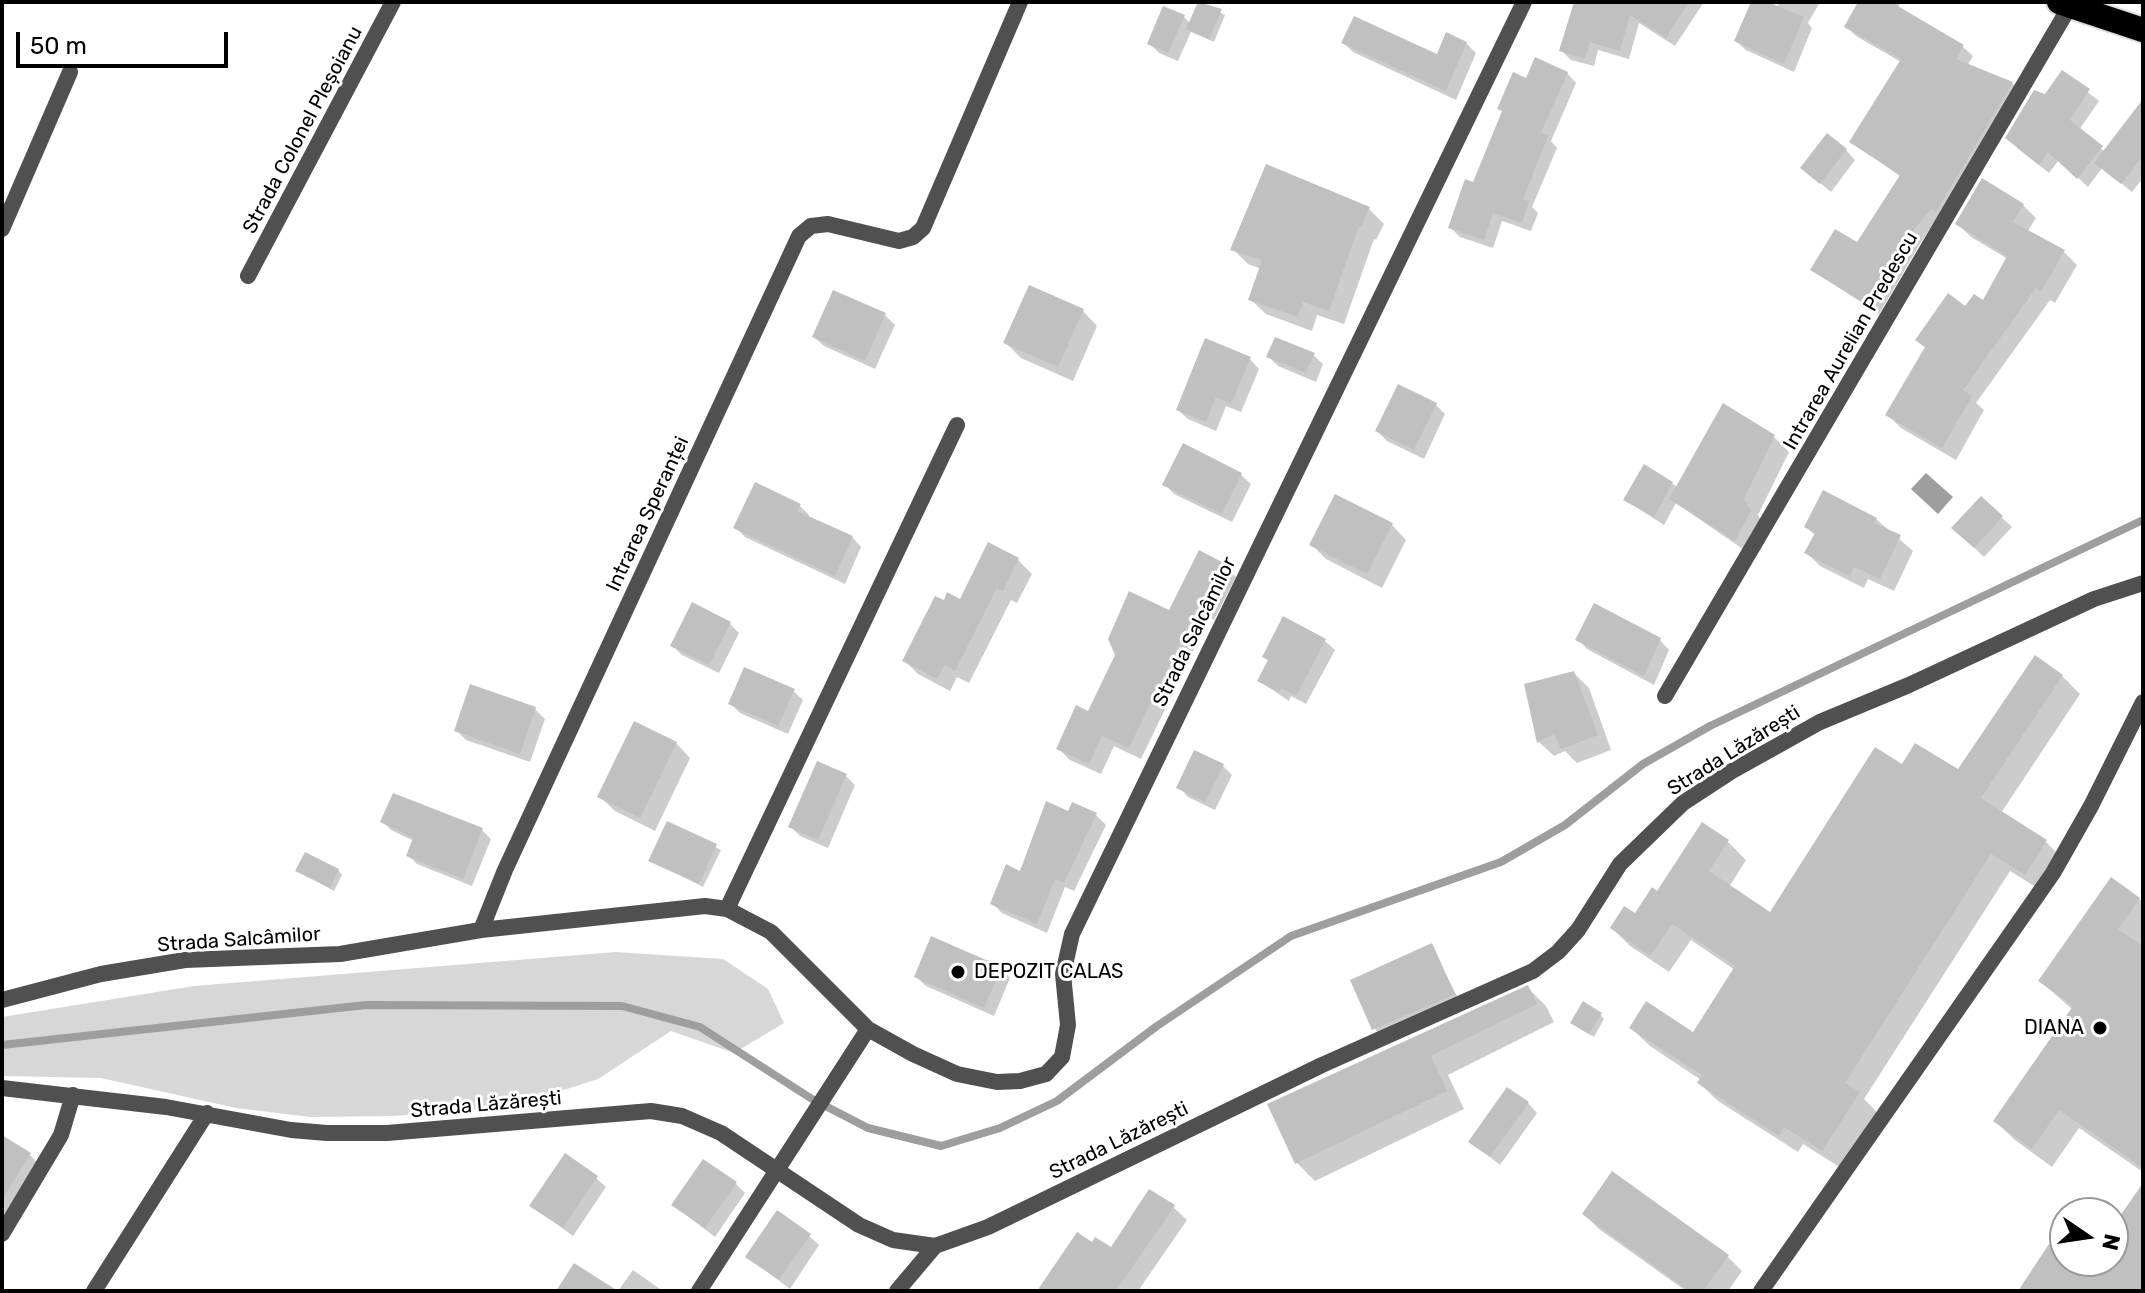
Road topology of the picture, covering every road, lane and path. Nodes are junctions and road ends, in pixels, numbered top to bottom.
1 (393, 2) edge
2 (1020, 2) edge
3 (1524, 2) edge
4 (2064, 4) edge
5 (2143, 30) edge
6 (70, 72) dead end
7 (2, 229) edge
8 (248, 276) dead end
9 (957, 425) dead end
10 (2143, 583) edge
11 (1665, 696) dead end
12 (2143, 702) edge
13 (727, 909) junction
14 (481, 930) junction
15 (2, 1000) edge
16 (868, 1029) junction
17 (2, 1088) edge
18 (73, 1095) junction
19 (207, 1113) junction
20 (779, 1170) junction
21 (2, 1234) edge
22 (935, 1246) junction
23 (94, 1291) edge
24 (699, 1291) edge
25 (897, 1291) edge
26 (1761, 1291) edge

1 - 8 street, Strada Colonel Pleșoianu
2 - 14 street, Intrarea Speranței
3 - 16 street, Strada Salcâmilor
4 - 5 highway
4 - 11 street, Intrarea Aurelian Predescu
6 - 7 street
9 - 13 street
10 - 22 street, Strada Lăzărești
12 - 26 street
13 - 14 street
13 - 16 street
14 - 15 street, Strada Salcâmilor
16 - 20 street
17 - 18 street, Strada Lăzărești
18 - 19 street, Strada Lăzărești
18 - 21 street
19 - 20 street, Strada Lăzărești
19 - 23 street
20 - 22 street, Strada Lăzărești
20 - 24 street
22 - 25 street

